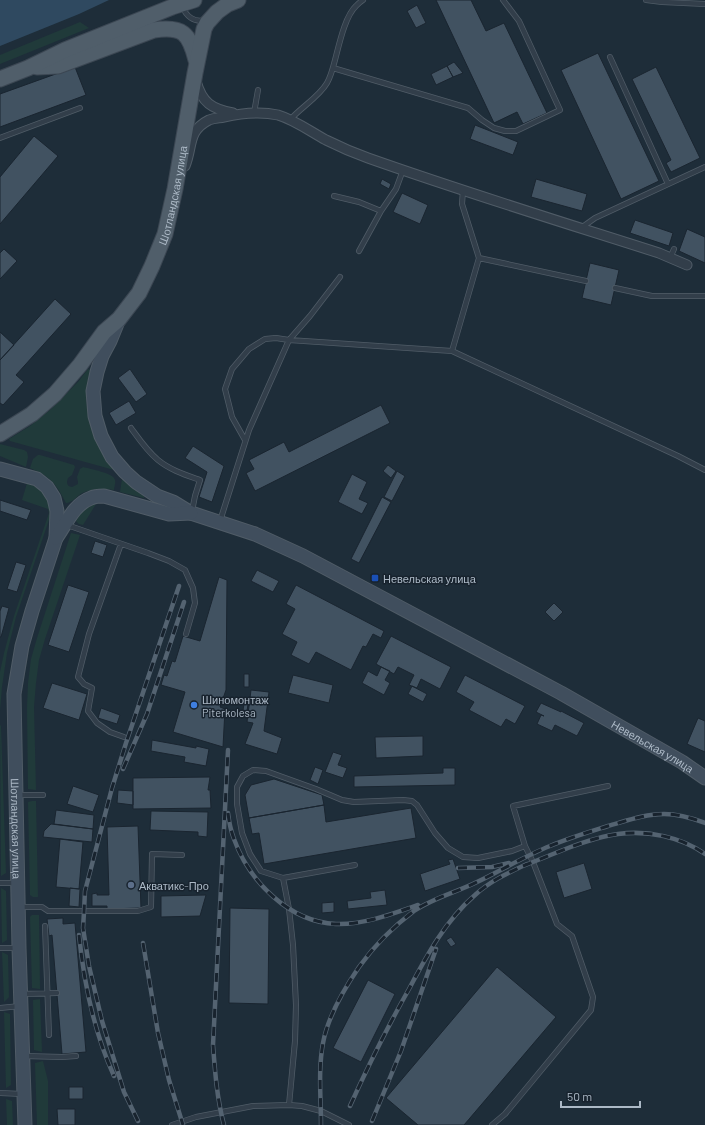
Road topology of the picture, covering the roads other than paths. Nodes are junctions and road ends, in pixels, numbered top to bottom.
1 (238, 0) edge
2 (363, 0) edge
3 (503, 0) edge
4 (646, 0) edge
5 (188, 2) edge
6 (705, 4) edge
7 (211, 18) junction
8 (610, 57) dead end
9 (196, 67) junction
10 (28, 68) junction
11 (333, 68) junction
12 (0, 79) edge
13 (258, 90) dead end
14 (80, 108) dead end
15 (254, 113) junction
16 (236, 114) junction
17 (290, 120) junction
18 (0, 138) edge
19 (705, 167) edge
20 (403, 170) junction
21 (668, 184) junction
22 (175, 188) junction
23 (463, 190) junction
24 (334, 196) dead end
25 (381, 211) junction
26 (580, 228) junction
27 (674, 249) dead end
28 (358, 251) dead end
29 (480, 258) junction
30 (670, 258) junction
31 (687, 265) dead end
32 (340, 277) dead end
33 (586, 281) dead end
34 (615, 288) dead end
35 (705, 296) edge
36 (120, 319) junction
37 (289, 340) junction
38 (452, 351) junction
39 (131, 428) dead end
40 (0, 434) edge
41 (246, 440) junction
42 (0, 469) edge
43 (705, 470) edge
44 (191, 513) junction
45 (220, 522) junction
46 (65, 524) junction
47 (56, 538) junction
48 (121, 544) junction
49 (186, 634) dead end
50 (124, 737) dead end
51 (705, 778) edge
52 (608, 786) dead end
53 (16, 795) junction
54 (43, 795) dead end
55 (525, 846) junction
56 (182, 854) dead end
57 (355, 866) dead end
58 (283, 878) junction
59 (0, 883) edge
60 (18, 883) junction
61 (18, 907) junction
62 (45, 926) dead end
63 (0, 948) edge
64 (19, 948) junction
65 (57, 993) dead end
66 (48, 994) junction
67 (21, 1000) junction
68 (0, 1008) edge
69 (49, 1036) dead end
70 (22, 1056) junction
71 (76, 1056) dead end
72 (0, 1093) edge
73 (24, 1094) junction
74 (289, 1105) junction
75 (25, 1125) edge
76 (172, 1125) edge
77 (349, 1125) edge
78 (492, 1125) edge

1 - 7 main road
2 - 11 lane
3 - 11 lane
4 - 6 lane
5 - 7 lane
5 - 10 main road
7 - 9 main road, Шотландская улица
8 - 21 lane
9 - 10 main road
9 - 16 street
9 - 22 main road, Шотландская улица
10 - 12 main road
11 - 17 lane
13 - 15 lane
14 - 18 lane
15 - 16 street
15 - 17 street
16 - 22 street
17 - 20 street
19 - 21 lane
20 - 23 street
20 - 25 lane
21 - 26 lane
22 - 36 main road, Шотландская улица
23 - 26 street
23 - 29 lane
24 - 25 lane
25 - 28 lane
26 - 30 street
27 - 30 lane
29 - 33 lane
29 - 38 lane
30 - 31 street
32 - 37 lane
34 - 35 lane
36 - 40 main road, Шотландская улица
36 - 44 street
37 - 38 lane
37 - 41 lane
37 - 41 lane
38 - 43 lane
39 - 44 lane
41 - 45 lane
42 - 47 street
44 - 45 street, Невельская улица
44 - 46 street
45 - 51 street, Невельская улица
46 - 47 street
46 - 48 lane
47 - 53 street, Шотландская улица
48 - 49 lane
48 - 50 lane
52 - 55 lane
53 - 54 lane
53 - 60 street, Шотландская улица
55 - 58 lane
55 - 78 lane
56 - 61 lane
57 - 58 lane
58 - 74 lane
59 - 60 lane
60 - 61 street, Шотландская улица
61 - 64 street, Шотландская улица
62 - 66 lane
63 - 64 lane
64 - 67 street, Шотландская улица
65 - 66 lane
66 - 67 lane
66 - 69 lane
67 - 68 lane
67 - 70 street, Шотландская улица
70 - 71 lane
70 - 73 street, Шотландская улица
72 - 73 lane
73 - 75 street, Шотландская улица
74 - 76 lane
74 - 77 lane

